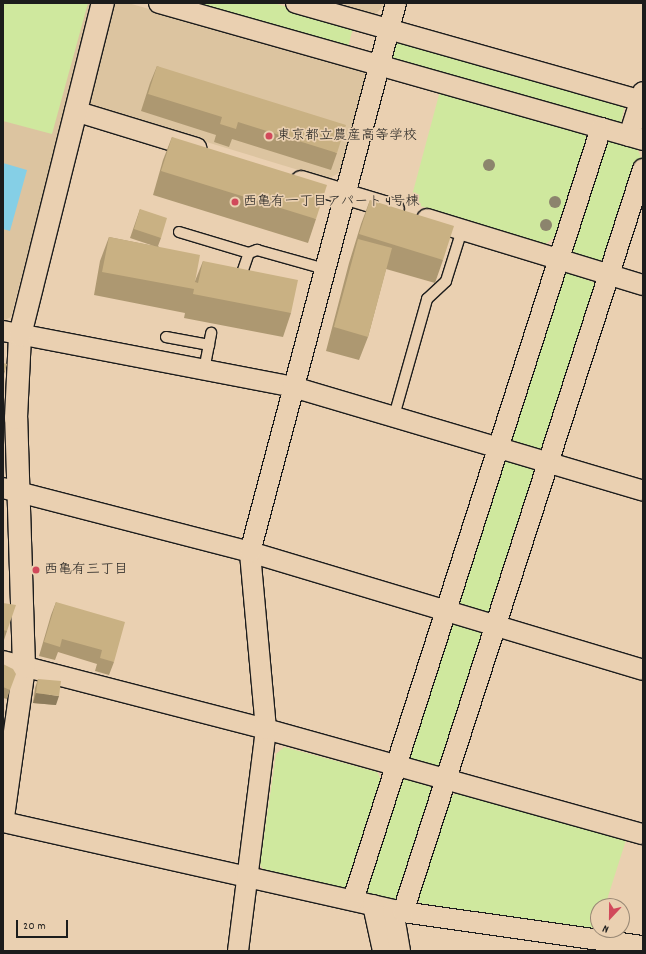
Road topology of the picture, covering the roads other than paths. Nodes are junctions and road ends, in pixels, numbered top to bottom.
1 (103, 3) edge
2 (158, 3) edge
3 (296, 3) edge
4 (396, 3) edge
5 (389, 29) junction
6 (379, 65) junction
7 (642, 98) edge
8 (75, 111) junction
9 (601, 128) junction
10 (636, 138) edge
11 (217, 155) edge
12 (643, 169) edge
13 (285, 176) edge
14 (345, 194) junction
15 (462, 230) junction
16 (179, 232) dead end
17 (249, 253) junction
18 (560, 260) junction
19 (324, 270) junction
20 (242, 273) edge
21 (609, 275) junction
22 (643, 285) edge
23 (12, 333) edge
24 (211, 333) dead end
25 (166, 337) dead end
26 (209, 345) junction
27 (204, 370) junction
28 (293, 387) junction
29 (394, 416) junction
30 (498, 447) junction
31 (548, 462) junction
32 (11, 490) edge
33 (643, 491) edge
34 (250, 552) junction
35 (444, 608) junction
36 (495, 626) junction
37 (3, 661) edge
38 (24, 667) junction
39 (643, 670) edge
40 (266, 729) junction
41 (395, 766) junction
42 (446, 780) junction
43 (3, 817) edge
44 (3, 822) edge
45 (643, 834) edge
46 (248, 877) junction
47 (353, 900) junction
48 (373, 905) junction
49 (398, 911) junction
50 (643, 946) edge
51 (238, 951) edge
52 (382, 951) edge
53 (400, 951) edge

1 - 8 street
2 - 6 street
3 - 5 street
4 - 5 street
5 - 6 street
5 - 7 street
6 - 9 street
6 - 14 street
7 - 10 street
8 - 11 street
8 - 23 street
9 - 10 street
9 - 18 street
12 - 21 street
13 - 14 street
14 - 15 street
14 - 19 street
15 - 18 street
15 - 29 lane
16 - 17 lane
17 - 19 lane
17 - 20 lane
18 - 21 street
18 - 30 street
19 - 28 street
21 - 22 street
21 - 31 street
23 - 27 street
23 - 32 street
24 - 26 lane
25 - 26 lane
26 - 27 lane
27 - 28 street
28 - 29 street
28 - 34 street
29 - 30 street
30 - 31 street
30 - 35 street
31 - 33 street
31 - 36 street
32 - 34 street
32 - 38 street
34 - 35 street
34 - 40 street
35 - 36 street
35 - 41 street
36 - 39 street
36 - 42 street
37 - 38 street
38 - 40 street
38 - 43 street
40 - 41 street
40 - 46 street
41 - 42 street
41 - 47 street
42 - 45 street
42 - 49 street
44 - 46 street
46 - 47 street
46 - 51 street
47 - 48 street
48 - 49 street
48 - 52 street
49 - 50 street
49 - 53 street

